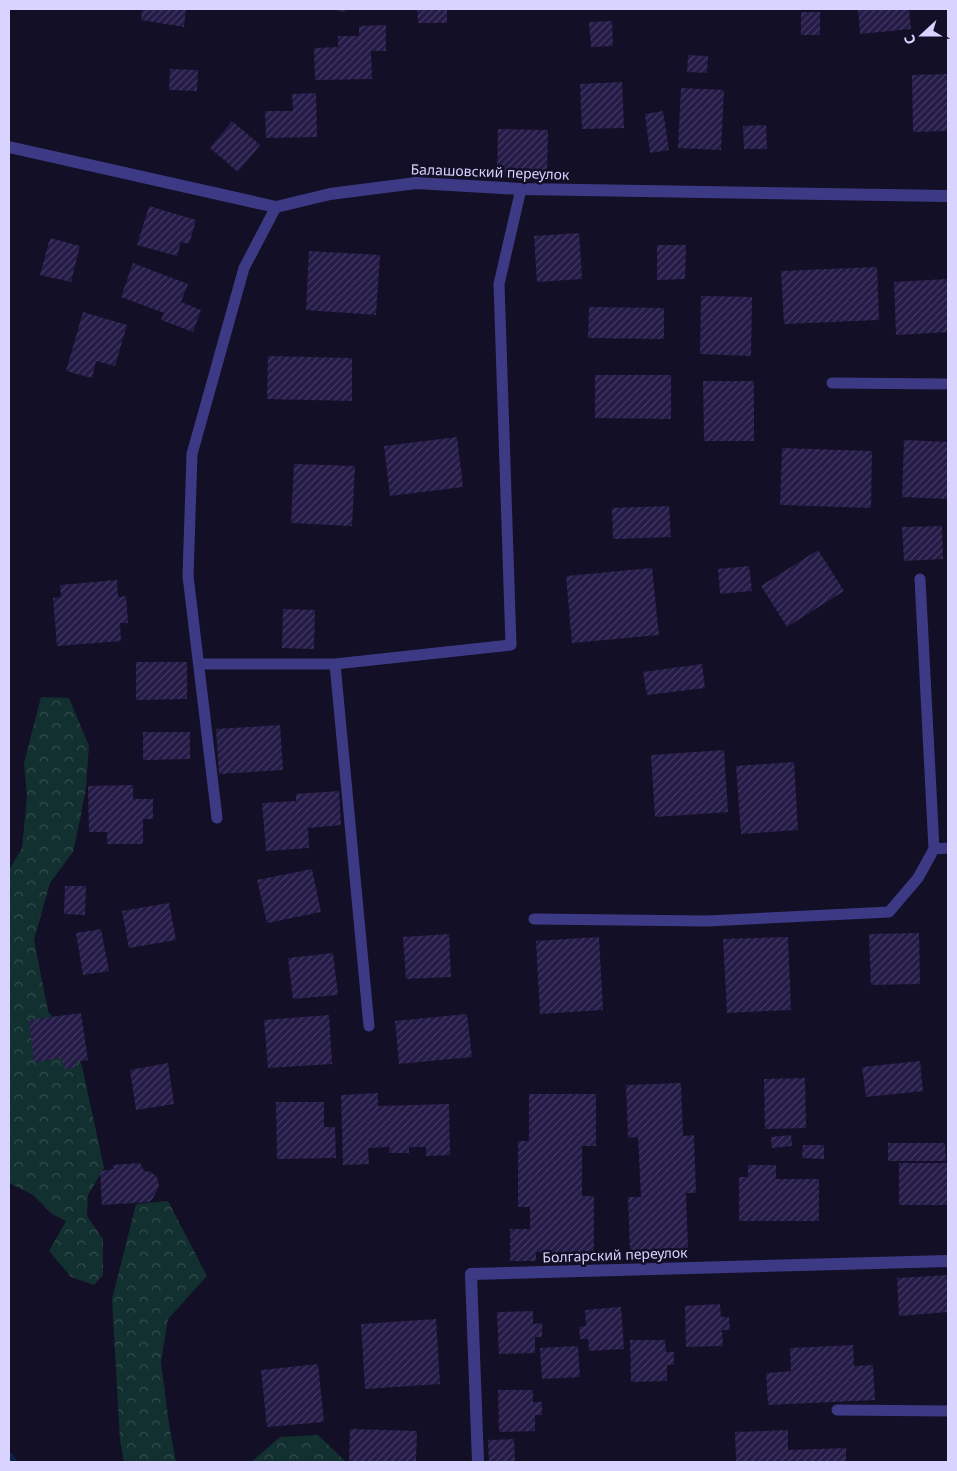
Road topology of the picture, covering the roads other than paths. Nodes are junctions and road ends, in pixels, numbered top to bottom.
1 (9, 147) edge
2 (521, 189) junction
3 (948, 196) edge
4 (276, 207) junction
5 (832, 383) dead end
6 (948, 384) edge
7 (920, 579) dead end
8 (200, 664) junction
9 (335, 664) junction
10 (217, 818) dead end
11 (948, 848) edge
12 (934, 849) junction
13 (534, 919) dead end
14 (369, 1026) dead end
15 (948, 1261) edge
16 (837, 1410) dead end
17 (948, 1411) edge
18 (478, 1462) edge

1 - 4 street, Балашовский переулок
2 - 3 street, Балашовский переулок
2 - 4 street, Балашовский переулок
2 - 9 lane
4 - 8 lane
5 - 6 lane
7 - 12 lane
8 - 9 lane
8 - 10 lane
9 - 14 lane
11 - 12 lane
12 - 13 lane
15 - 18 street, Болгарский переулок
16 - 17 lane

